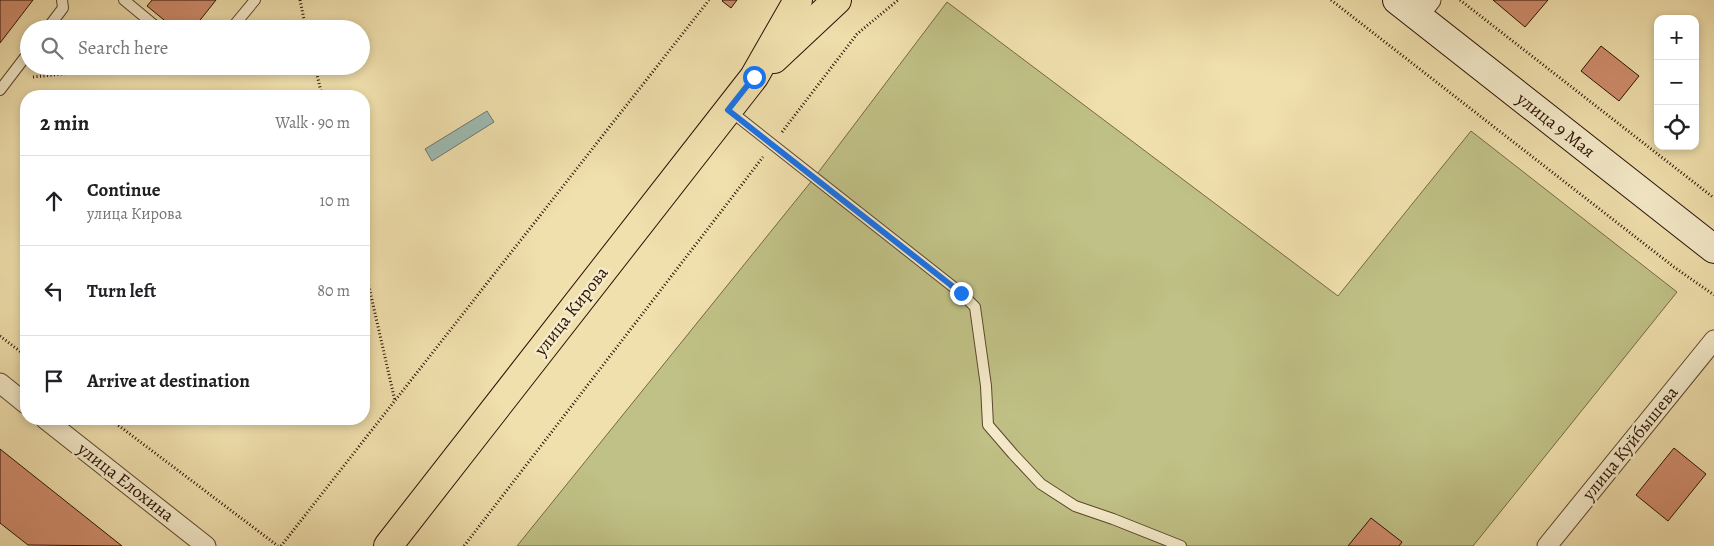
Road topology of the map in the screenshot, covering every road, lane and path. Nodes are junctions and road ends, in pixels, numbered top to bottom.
1 (62, 0) edge
2 (124, 0) edge
3 (255, 0) edge
4 (300, 0) edge
5 (708, 0) edge
6 (798, 0) edge
7 (837, 0) edge
8 (898, 0) edge
9 (1331, 0) edge
10 (1397, 0) edge
11 (1460, 0) edge
12 (1425, 8) edge
13 (54, 20) edge
14 (148, 20) edge
15 (238, 20) edge
16 (304, 20) edge
17 (20, 64) edge
18 (48, 75) edge
19 (317, 75) edge
20 (754, 77) junction
21 (8, 79) junction
22 (0, 90) edge
23 (321, 90) edge
24 (728, 110) junction
25 (772, 146) junction
26 (1714, 198) edge
27 (1714, 249) edge
28 (370, 292) edge
29 (1714, 295) edge
30 (0, 336) edge
31 (1714, 340) edge
32 (20, 351) edge
33 (0, 383) edge
34 (20, 399) edge
35 (395, 402) junction
36 (54, 425) edge
37 (118, 425) edge
38 (206, 546) edge
39 (279, 546) edge
40 (388, 546) edge
41 (464, 546) edge
42 (1181, 546) edge
43 (1547, 546) edge

1 - 13 lane
2 - 14 lane
3 - 15 lane
4 - 16 path
5 - 35 path
6 - 20 main road, улица Кирова
7 - 20 main road, улица Кирова
8 - 25 path
9 - 29 path
10 - 12 street, улица 9 Мая
11 - 26 path
12 - 27 street, улица 9 Мая
17 - 21 lane
18 - 21 path
19 - 23 path
20 - 24 main road, улица Кирова
21 - 22 lane
24 - 25 lane
24 - 40 main road, улица Кирова
25 - 41 path
25 - 42 lane
28 - 35 path
30 - 32 path
31 - 43 street, улица Куйбышева
33 - 34 street
35 - 39 path
36 - 38 street, улица Елохина
37 - 39 path

